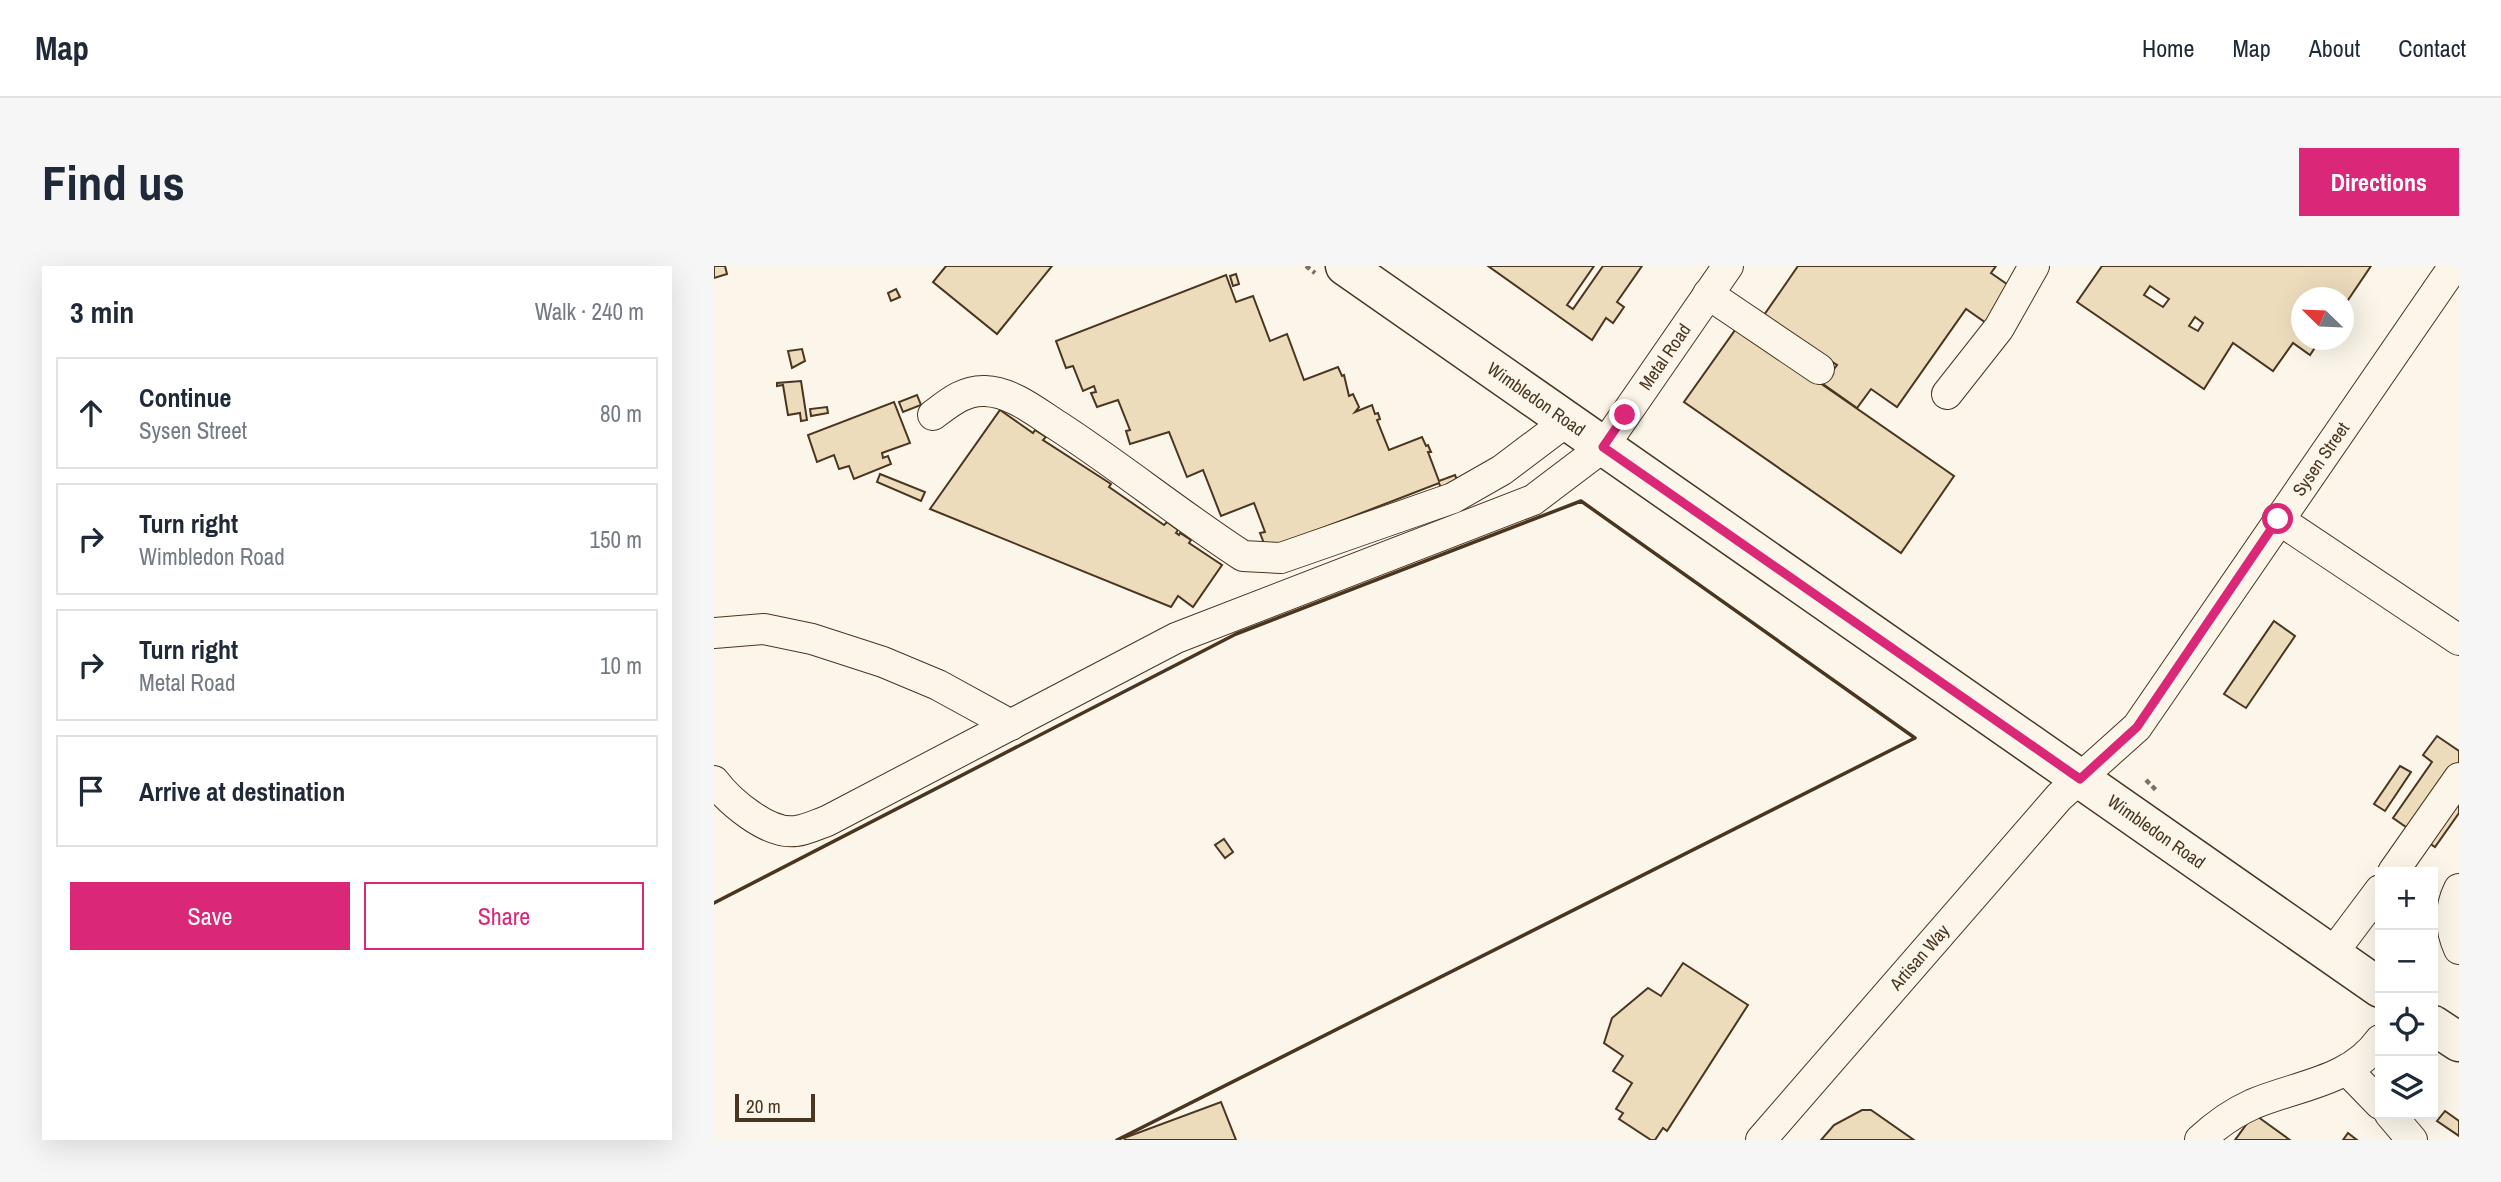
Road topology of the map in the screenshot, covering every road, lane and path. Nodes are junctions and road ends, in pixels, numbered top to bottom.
1 (1345, 266) edge
2 (1728, 266) edge
3 (2034, 266) edge
4 (2454, 266) edge
5 (1708, 294) junction
6 (1819, 369) dead end
7 (1947, 394) dead end
8 (933, 415) dead end
9 (1567, 421) junction
10 (1603, 447) junction
11 (2278, 519) junction
12 (714, 633) edge
13 (2459, 640) edge
14 (1011, 725) junction
15 (2459, 778) edge
16 (2080, 779) junction
17 (714, 781) edge
18 (2397, 867) edge
19 (2459, 889) edge
20 (2375, 897) edge
21 (2459, 949) edge
22 (2332, 954) junction
23 (2375, 984) edge
24 (2438, 1028) edge
25 (2459, 1042) edge
26 (2375, 1048) edge
27 (2347, 1070) junction
28 (2375, 1099) edge
29 (2394, 1119) edge
30 (1761, 1140) edge
31 (2200, 1140) edge
32 (2412, 1140) edge

1 - 9 main road, Wimbledon Road
2 - 5 street, Metal Road
3 - 7 street
4 - 11 street, Sysen Street
5 - 6 street
5 - 10 street, Metal Road
8 - 9 street
9 - 10 main road, Wimbledon Road
10 - 14 street, Metal Road
10 - 16 main road, Wimbledon Road
11 - 13 street
11 - 16 street, Sysen Street
12 - 14 street
14 - 17 street, Metal Road
15 - 18 street
16 - 22 main road, Wimbledon Road
16 - 30 street, Artisan Way
19 - 21 street
20 - 22 street
22 - 23 main road, Wimbledon Road
24 - 25 main road
26 - 27 street
27 - 28 street
27 - 31 street
29 - 32 street

